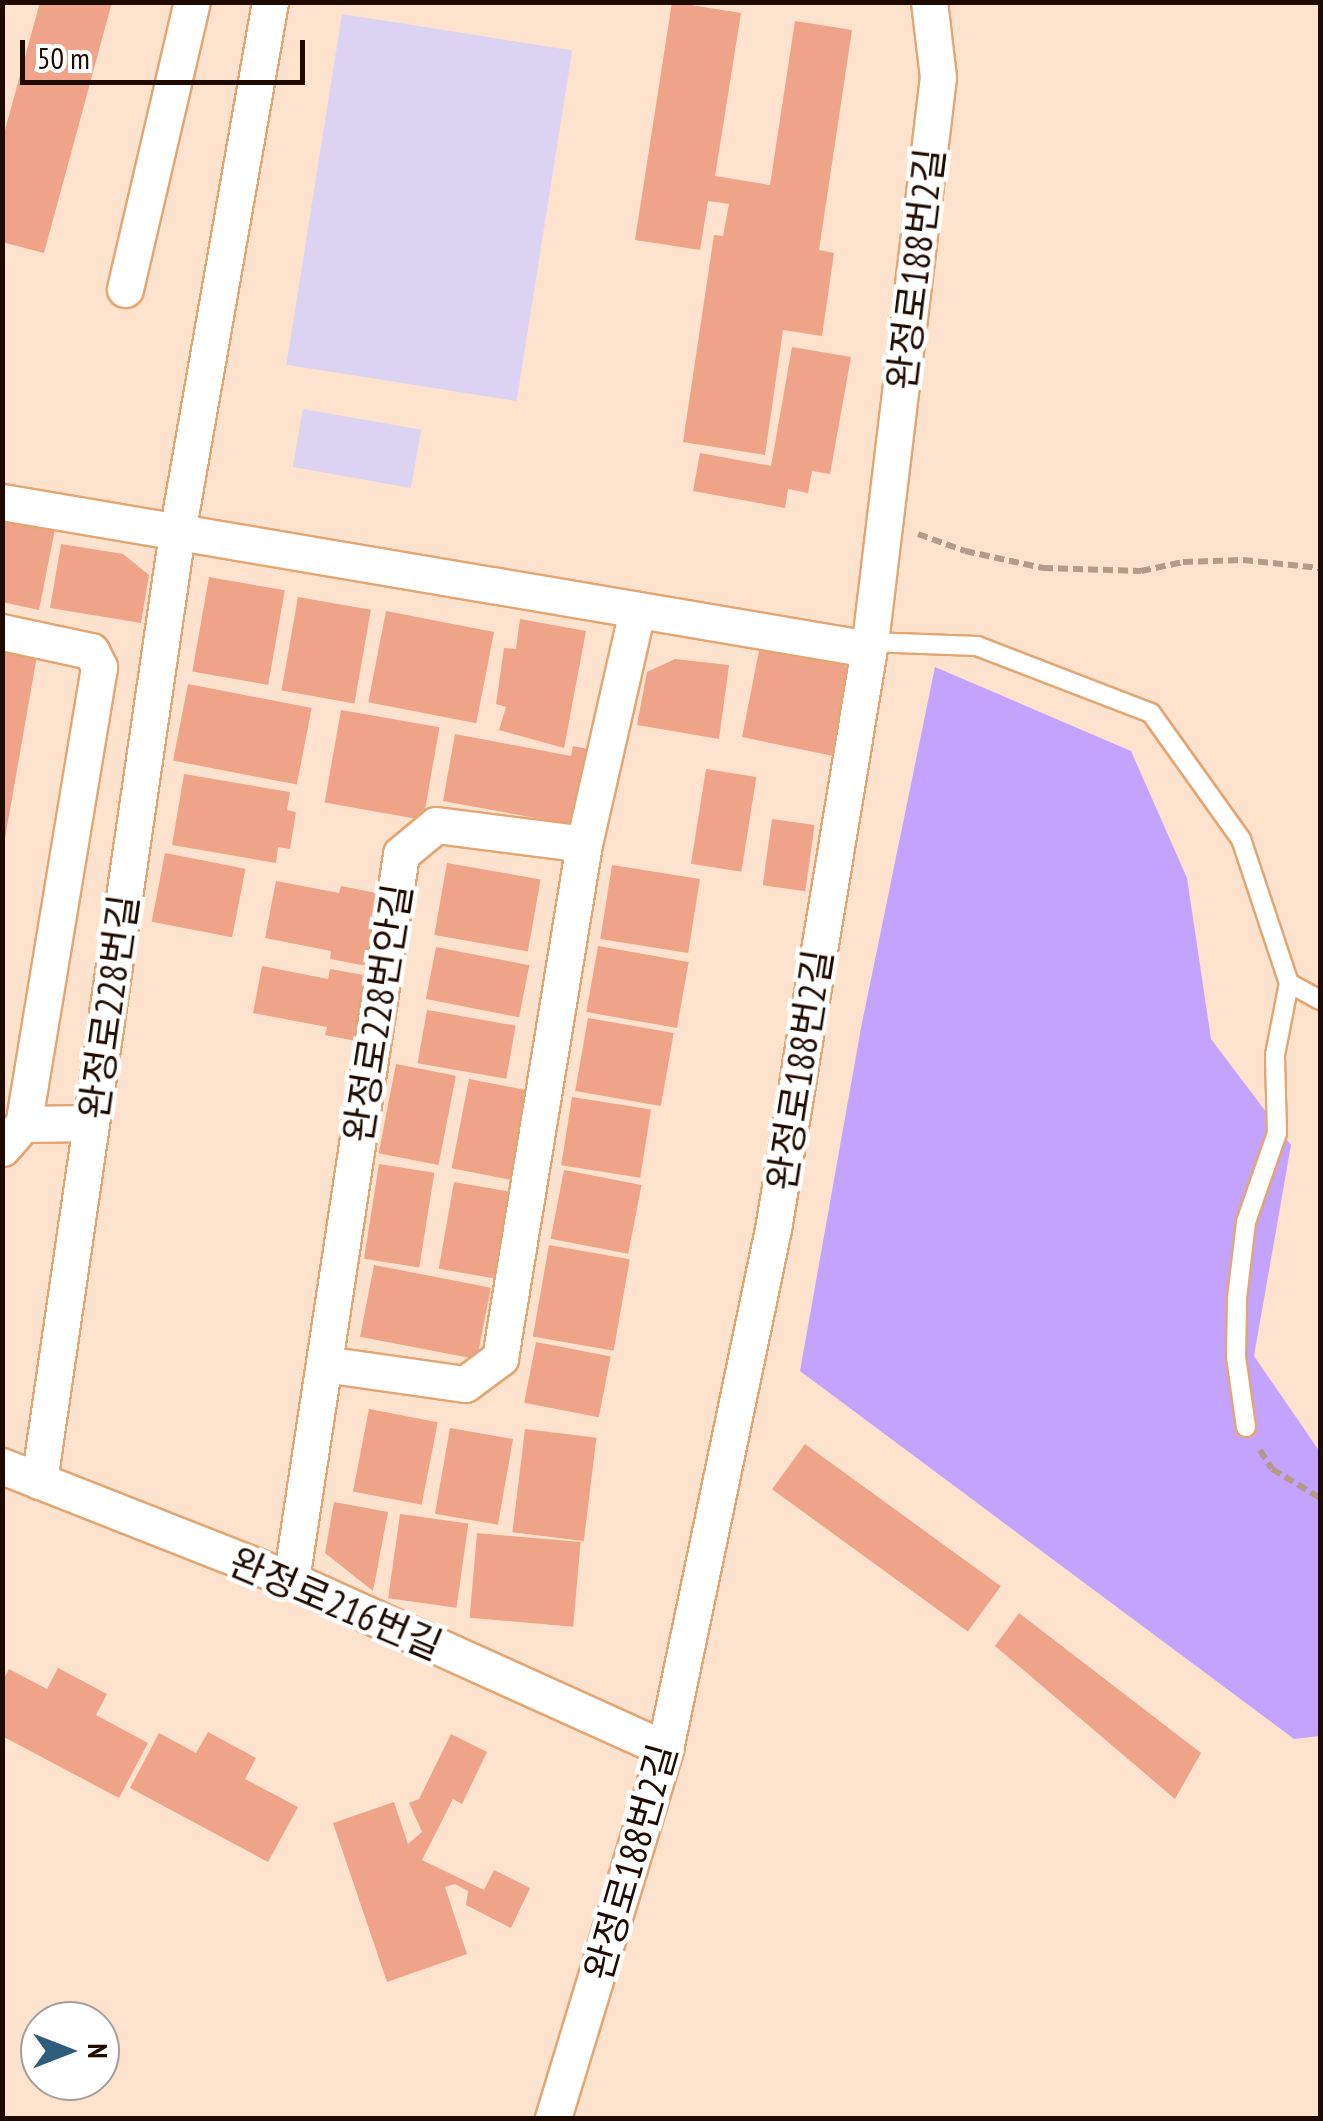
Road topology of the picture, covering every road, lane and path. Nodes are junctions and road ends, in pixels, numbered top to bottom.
1 (192, 2) edge
2 (270, 2) edge
3 (929, 2) edge
4 (124, 289) dead end
5 (2, 502) edge
6 (884, 521) junction
7 (178, 533) junction
8 (1320, 568) edge
9 (637, 610) junction
10 (2, 632) edge
11 (869, 645) junction
12 (584, 844) junction
13 (1289, 983) junction
14 (1320, 1000) edge
15 (91, 1123) junction
16 (13, 1136) edge
17 (324, 1364) junction
18 (1246, 1428) joint
19 (2, 1466) edge
20 (39, 1481) junction
21 (1320, 1498) edge
22 (291, 1580) junction
23 (665, 1749) junction
24 (554, 2118) edge

1 - 4 street
2 - 7 street, 완정로228번길
3 - 6 street, 완정로188번2길
5 - 7 street
6 - 8 path
6 - 11 street, 완정로188번2길
7 - 9 street
7 - 15 street, 완정로228번길
9 - 11 street
9 - 12 street
10 - 16 street
11 - 13 lane
11 - 23 street, 완정로188번2길
12 - 17 street
12 - 17 street, 완정로228번안길
13 - 14 lane
13 - 18 lane
15 - 16 street
15 - 20 street, 완정로228번길
17 - 22 street, 완정로228번안길
18 - 21 path
19 - 20 street, 완정로216번길
20 - 22 street, 완정로216번길
22 - 23 street, 완정로216번길
23 - 24 street, 완정로188번2길

